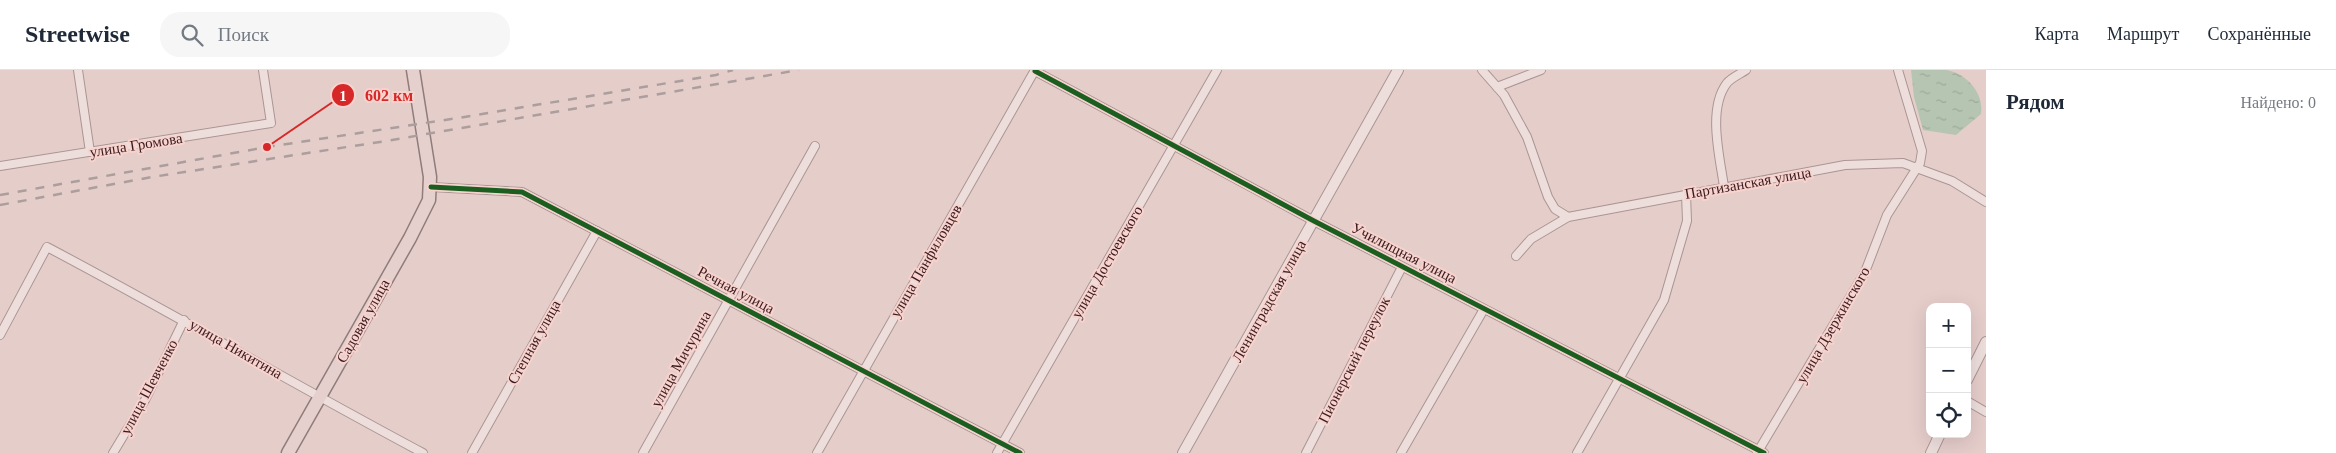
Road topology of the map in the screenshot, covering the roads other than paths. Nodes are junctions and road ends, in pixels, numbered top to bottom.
1 (78, 70) edge
2 (263, 70) edge
3 (413, 70) edge
4 (1035, 70) edge
5 (1217, 70) edge
6 (1398, 70) edge
7 (1482, 70) edge
8 (1541, 70) edge
9 (1746, 70) edge
10 (1898, 70) edge
11 (1497, 87) junction
12 (815, 146) dead end
13 (1174, 146) junction
14 (90, 152) junction
15 (0, 166) edge
16 (1916, 168) junction
17 (430, 187) junction
18 (1724, 187) junction
19 (1686, 194) junction
20 (1986, 202) edge
21 (1568, 217) junction
22 (1314, 221) junction
23 (597, 231) junction
24 (1516, 256) dead end
25 (1402, 267) junction
26 (728, 300) junction
27 (1484, 308) junction
28 (184, 320) junction
29 (0, 335) edge
30 (1986, 342) edge
31 (863, 371) junction
32 (1971, 372) edge
33 (1620, 378) junction
34 (320, 398) junction
35 (1971, 403) edge
36 (1986, 412) edge
37 (1938, 438) edge
38 (1002, 444) junction
39 (1760, 452) edge
40 (113, 453) edge
41 (288, 453) edge
42 (423, 453) edge
43 (472, 453) edge
44 (643, 453) edge
45 (817, 453) edge
46 (997, 453) edge
47 (1020, 453) edge
48 (1183, 453) edge
49 (1306, 453) edge
50 (1401, 453) edge
51 (1577, 453) edge
52 (1931, 453) edge

1 - 14 street
2 - 14 street, улица Громова
3 - 17 main road
4 - 13 street, Училищная улица
4 - 31 street, улица Панфиловцев
5 - 13 street, улица Достоевского
6 - 22 street, Ленинградская улица
7 - 11 street
8 - 11 street
9 - 18 street
10 - 16 street
11 - 21 street
12 - 26 street, улица Мичурина
13 - 22 street, Училищная улица
13 - 38 street, улица Достоевского
14 - 15 street, улица Громова
16 - 18 street, Партизанская улица
16 - 20 street, Партизанская улица
16 - 39 street, улица Дзержинского
17 - 23 street, Речная улица
17 - 34 main road, Садовая улица
18 - 19 street, Партизанская улица
19 - 21 street, Партизанская улица
19 - 33 street
21 - 24 street, Партизанская улица
22 - 25 street, Училищная улица
22 - 48 street, Ленинградская улица
23 - 26 street, Речная улица
23 - 43 street, Степная улица
25 - 27 street, Училищная улица
25 - 49 street, Пионерский переулок
26 - 31 street, Речная улица
26 - 44 street, улица Мичурина
27 - 33 street, Училищная улица
27 - 50 street
28 - 29 street, улица Никитина
28 - 34 street, улица Никитина
28 - 40 street, улица Шевченко
30 - 32 street
31 - 38 street, Речная улица
31 - 45 street, улица Панфиловцев
33 - 39 street, Училищная улица
33 - 51 street
34 - 41 main road, Садовая улица
34 - 42 street, улица Никитина
35 - 36 street
37 - 52 street
38 - 46 street, улица Достоевского
38 - 47 street, Речная улица

